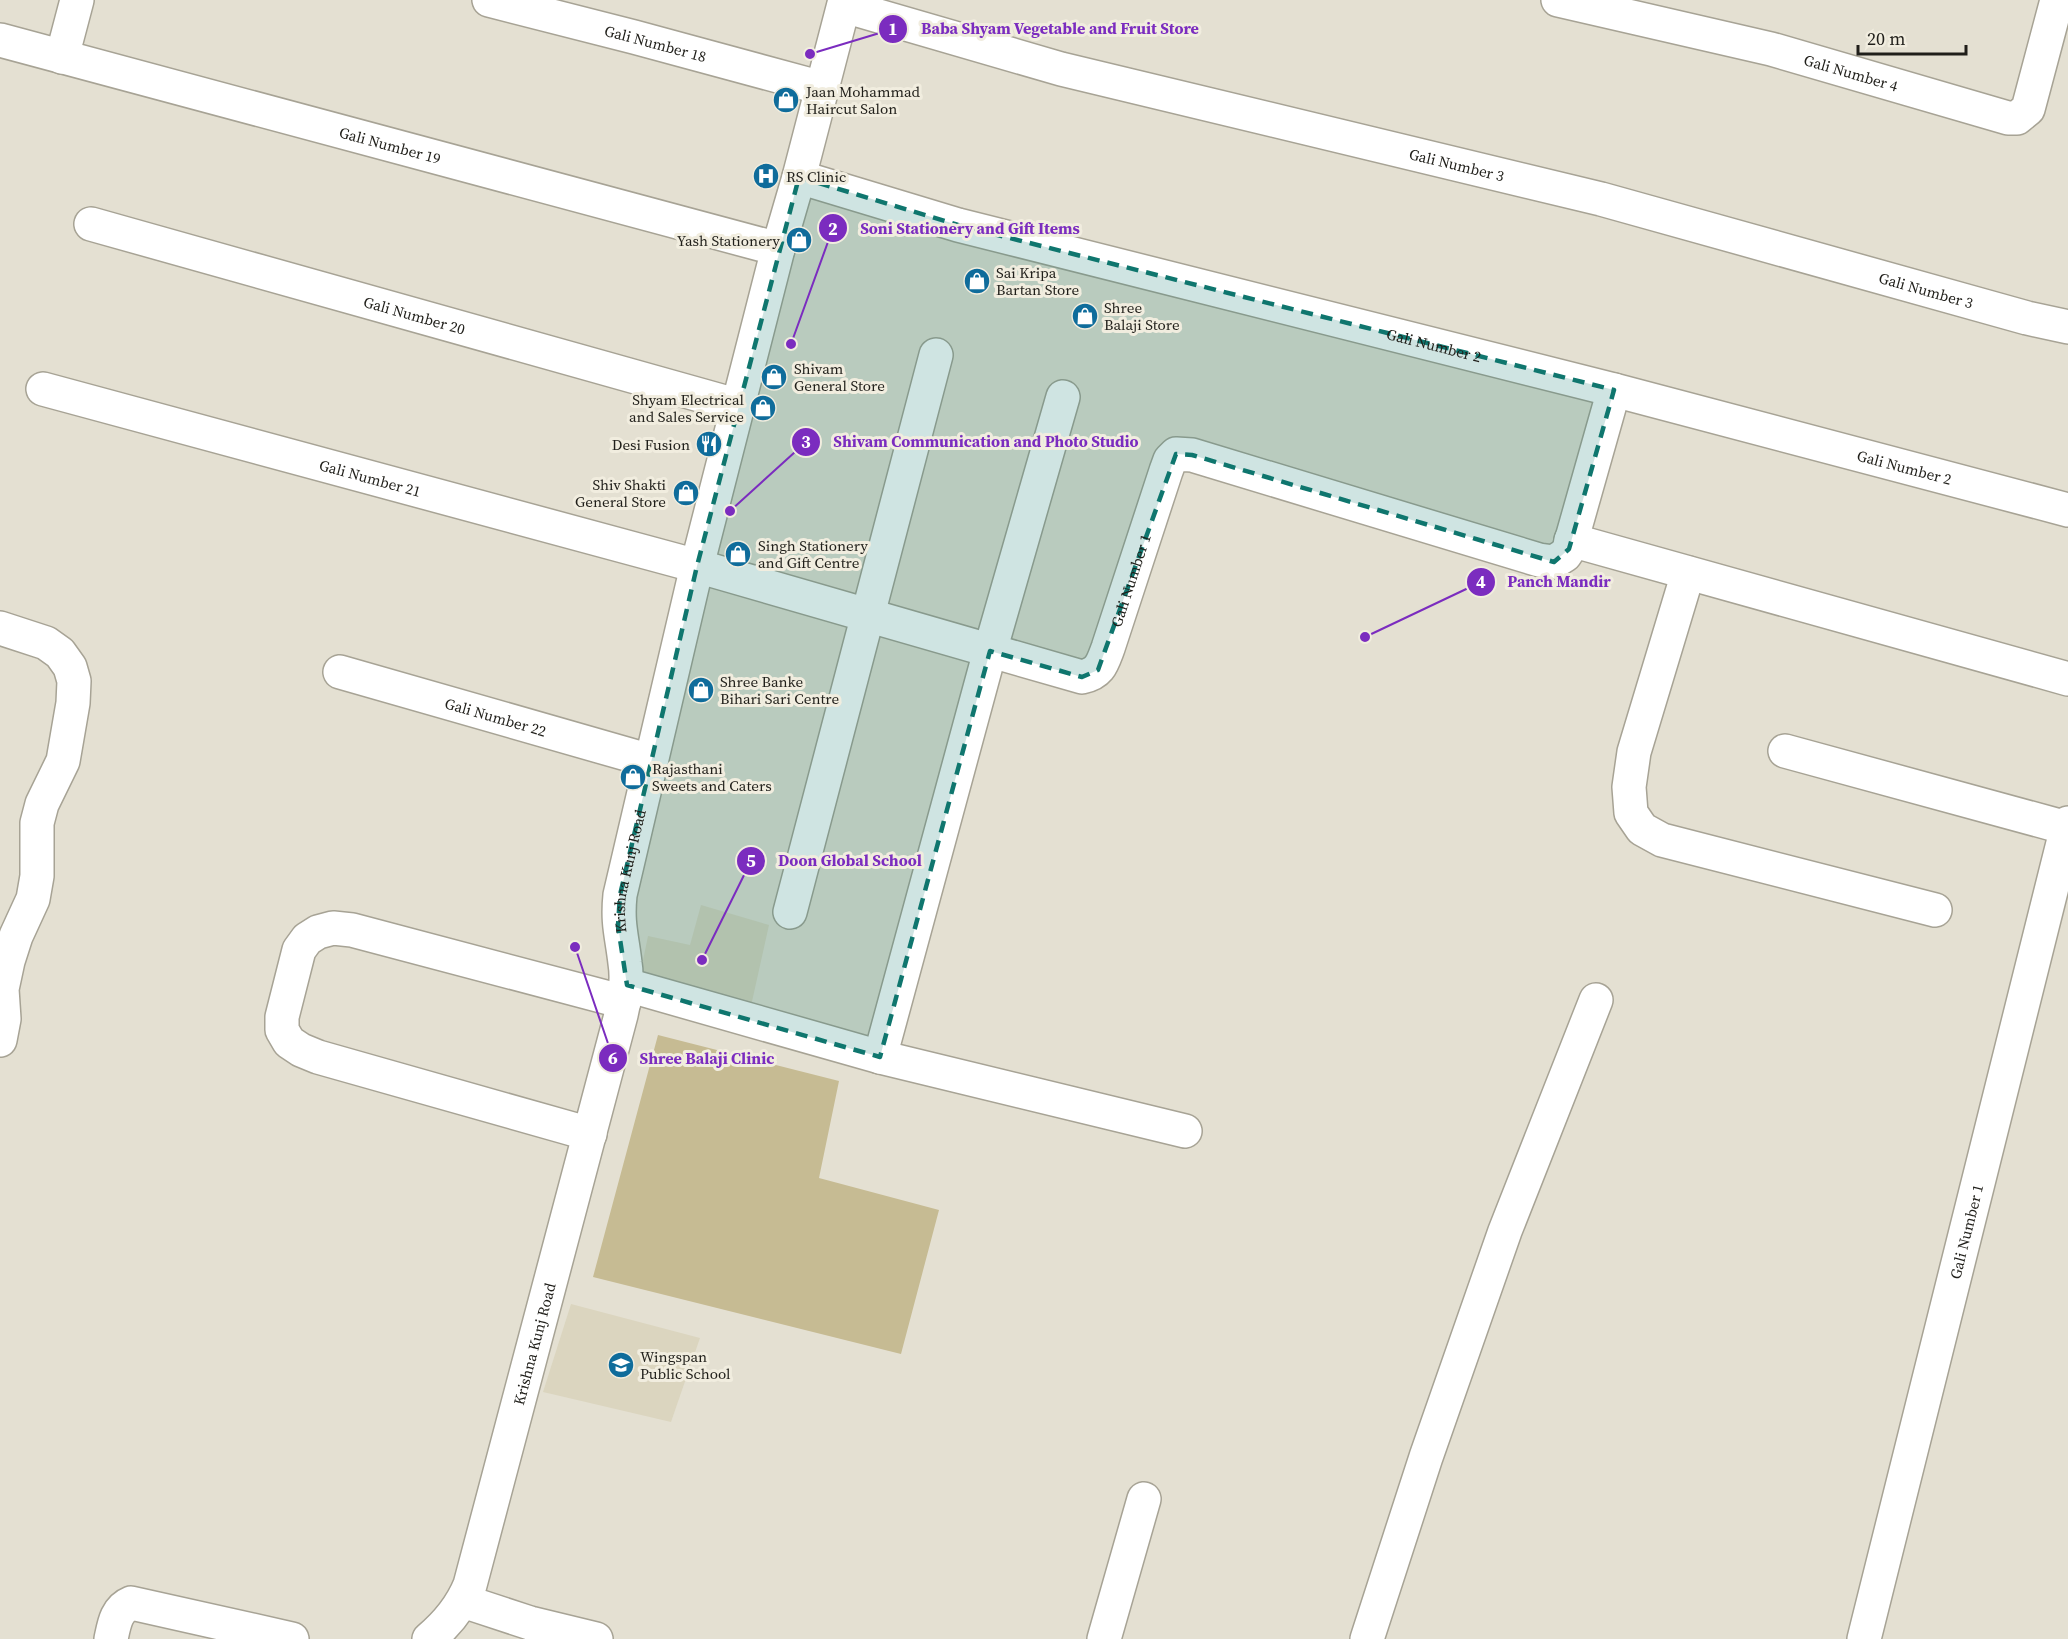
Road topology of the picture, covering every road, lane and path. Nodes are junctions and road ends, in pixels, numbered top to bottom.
1 (77, 0) edge
2 (489, 0) edge
3 (1558, 0) edge
4 (2057, 0) edge
5 (844, 3) edge
6 (0, 40) edge
7 (62, 57) junction
8 (822, 88) junction
9 (800, 177) junction
10 (91, 224) dead end
11 (778, 249) junction
12 (2068, 327) edge
13 (936, 354) dead end
14 (43, 389) dead end
15 (1614, 390) junction
16 (1063, 397) dead end
17 (739, 406) junction
18 (2068, 510) edge
19 (1571, 540) junction
20 (697, 566) junction
21 (1688, 573) junction
22 (868, 615) junction
23 (0, 628) edge
24 (990, 651) junction
25 (340, 672) dead end
26 (2068, 679) edge
27 (1785, 751) dead end
28 (651, 761) junction
29 (2067, 826) edge
30 (1935, 910) dead end
31 (790, 912) dead end
32 (625, 994) junction
33 (1596, 1000) dead end
34 (0, 1040) edge
35 (880, 1057) junction
36 (1185, 1131) dead end
37 (590, 1134) junction
38 (1144, 1498) dead end
39 (463, 1601) junction
40 (248, 1634) edge
41 (111, 1639) edge
42 (292, 1639) edge
43 (429, 1639) edge
44 (596, 1639) edge
45 (1104, 1639) edge
46 (1367, 1639) edge
47 (1864, 1639) edge

1 - 7 street
2 - 8 street, Gali Number 18
3 - 4 street, Gali Number 4
5 - 8 street, Krishna Kunj Road
5 - 12 street, Gali Number 3
6 - 7 street, Gali Number 19
7 - 11 street, Gali Number 19
8 - 9 street, Krishna Kunj Road
9 - 11 street, Krishna Kunj Road
9 - 15 street, Gali Number 2
10 - 17 street, Gali Number 20
11 - 17 street, Krishna Kunj Road
13 - 22 street
14 - 20 street, Gali Number 21
15 - 18 street, Gali Number 2
15 - 19 street
16 - 24 street
17 - 20 street, Krishna Kunj Road
19 - 21 street
19 - 24 street, Gali Number 1
20 - 22 street, Gali Number 1
20 - 28 street, Krishna Kunj Road
21 - 26 street
21 - 30 street
22 - 24 street, Gali Number 1
22 - 31 street
23 - 34 street
24 - 35 street
25 - 28 street, Gali Number 22
27 - 29 street
28 - 32 street, Krishna Kunj Road
29 - 47 street, Gali Number 1
32 - 35 street
32 - 37 street, Krishna Kunj Road
32 - 37 street
33 - 46 street
35 - 36 street
37 - 39 street, Krishna Kunj Road
38 - 45 street
39 - 43 street, Krishna Kunj Road
39 - 44 street
40 - 41 street
40 - 42 street

